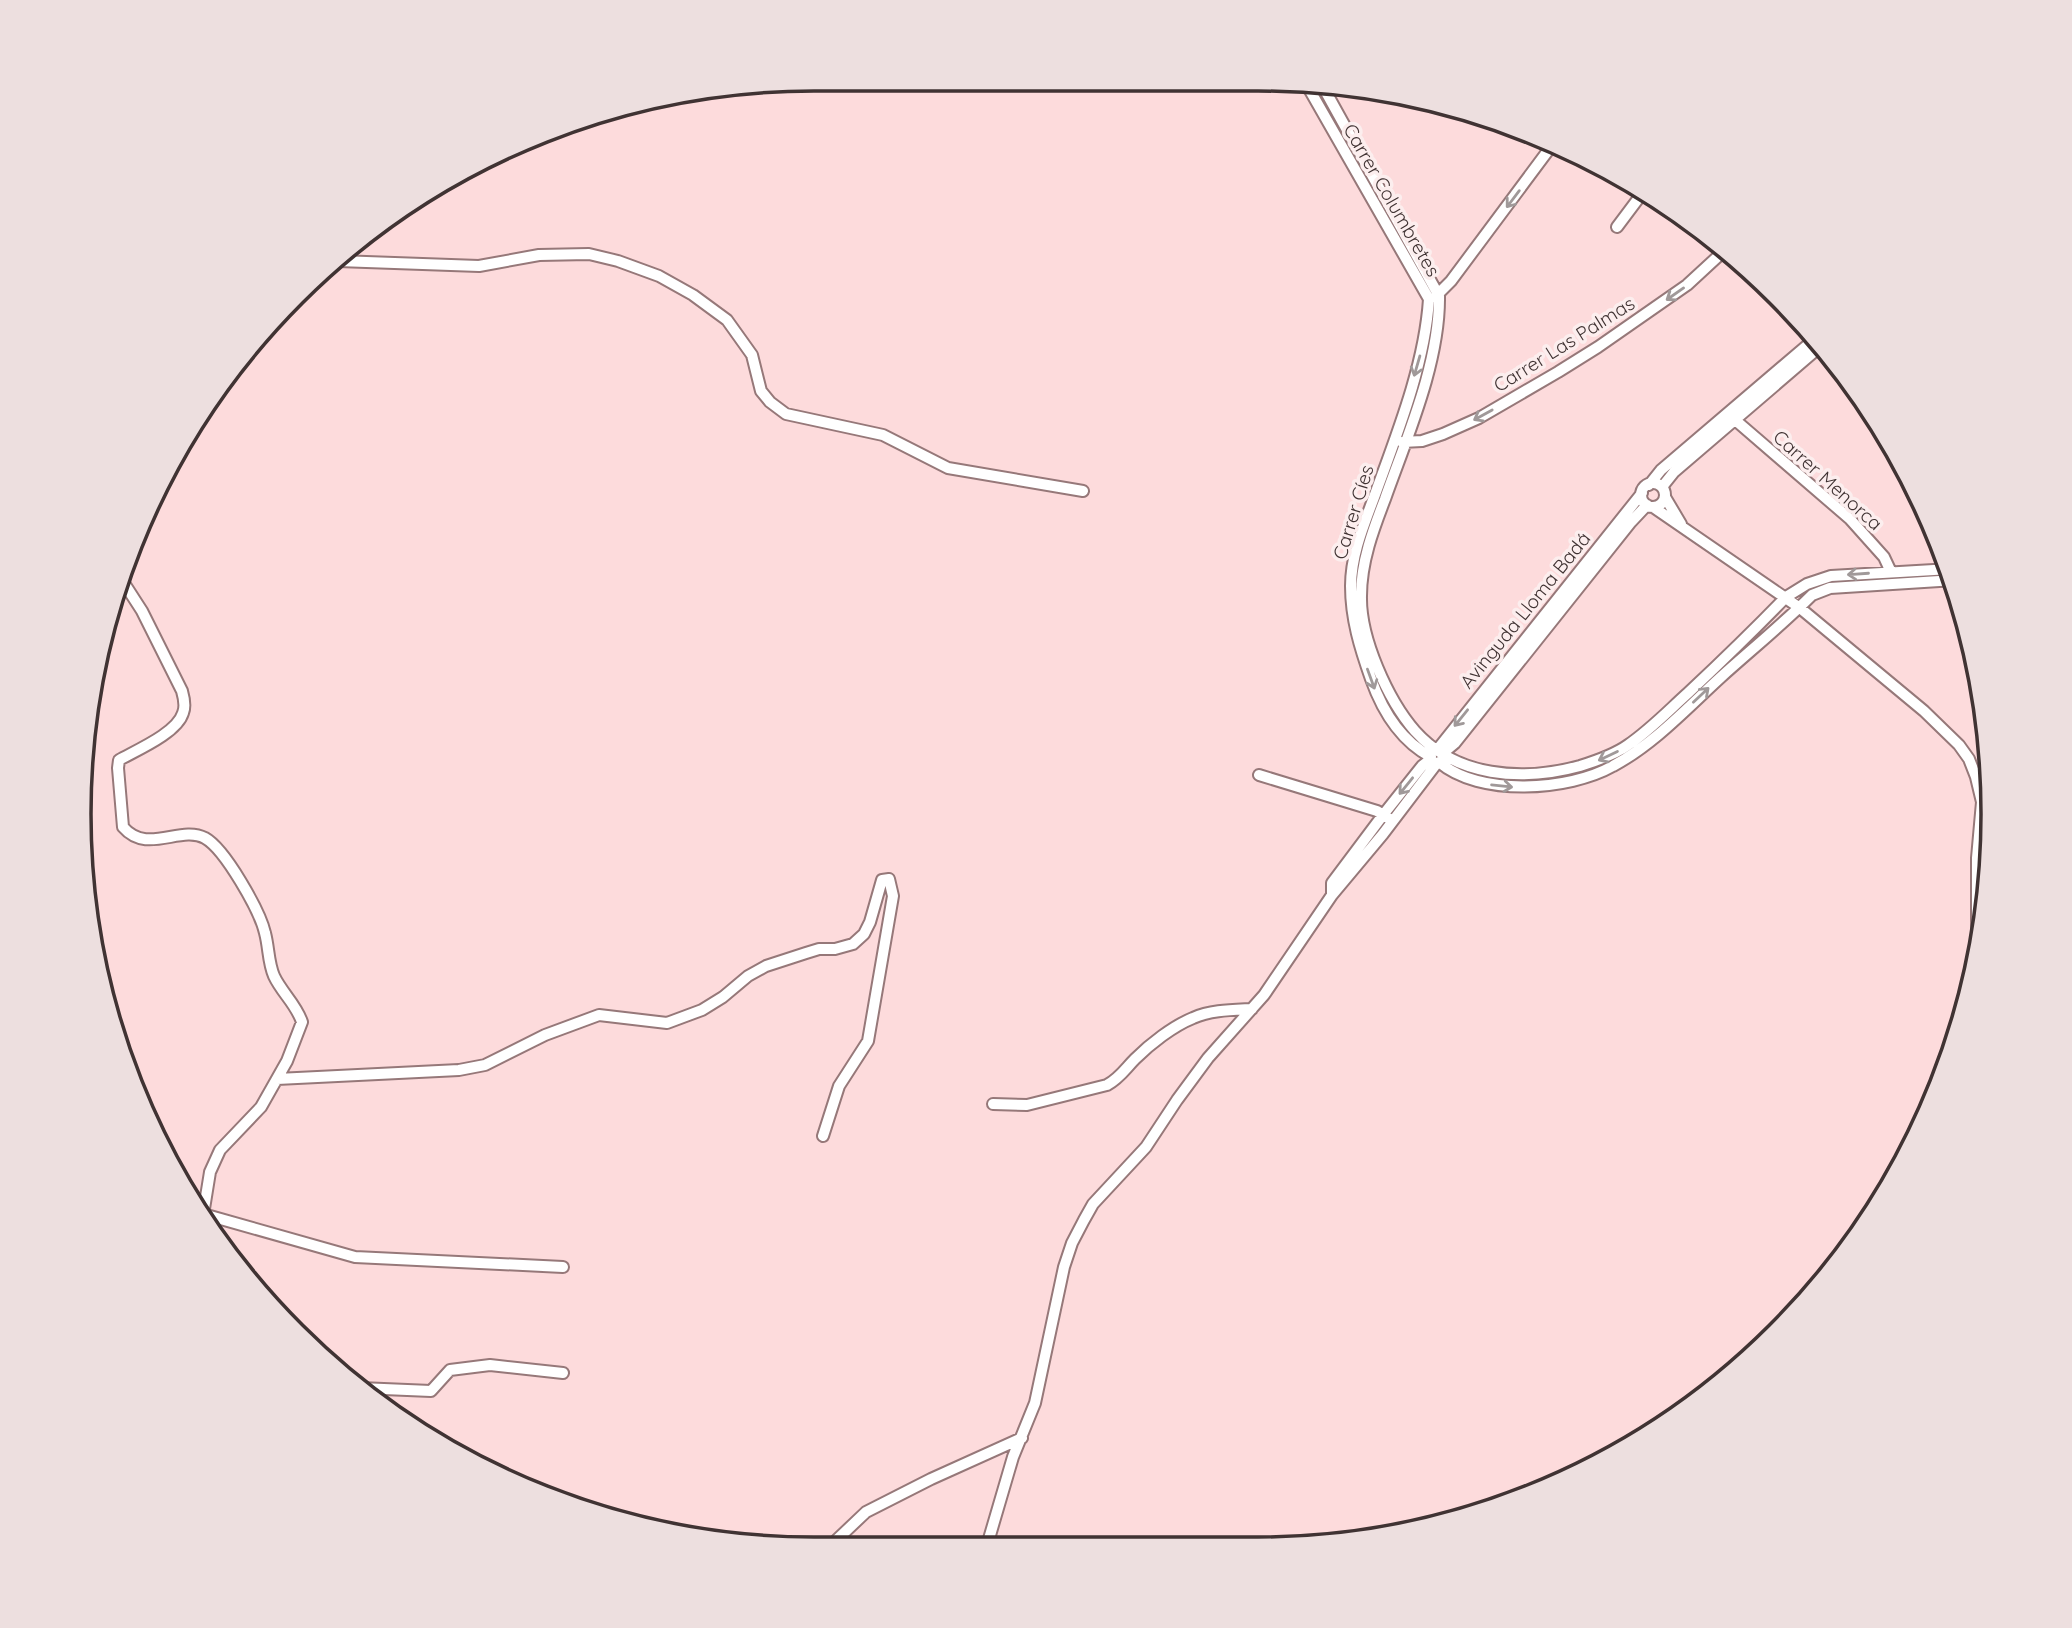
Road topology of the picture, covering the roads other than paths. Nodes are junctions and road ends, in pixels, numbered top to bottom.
1 (1312, 94) edge
2 (1327, 95) edge
3 (1547, 152) edge
4 (1638, 199) edge
5 (1616, 227) dead end
6 (1718, 256) edge
7 (348, 261) edge
8 (1434, 298) junction
9 (1808, 344) edge
10 (1814, 352) edge
11 (1734, 419) junction
12 (1399, 442) junction
13 (1645, 489) junction
14 (1083, 491) dead end
15 (1663, 492) junction
16 (1650, 506) junction
17 (1683, 526) junction
18 (1938, 570) edge
19 (1891, 572) junction
20 (1943, 581) edge
21 (127, 588) edge
22 (1786, 597) junction
23 (1800, 608) junction
24 (1437, 756) junction
25 (1259, 775) dead end
26 (1980, 794) edge
27 (1981, 813) edge
28 (1388, 818) junction
29 (1977, 884) edge
30 (1252, 1009) junction
31 (277, 1079) junction
32 (993, 1104) dead end
33 (823, 1136) dead end
34 (205, 1203) edge
35 (214, 1217) edge
36 (563, 1267) dead end
37 (563, 1373) dead end
38 (375, 1389) edge
39 (1022, 1438) junction
40 (840, 1537) edge
41 (990, 1537) edge

1 - 8 street, Carrer Columbretes
2 - 8 street, Carrer Columbretes
3 -> 8 street
4 - 5 street
6 -> 12 street, Carrer Las Palmas
7 - 14 street
8 - 12 street, Carrer Cíes
9 - 13 street, Avinguda Lloma Badá
10 - 11 street
11 - 15 street
11 - 19 street, Carrer Menorca
12 - 24 street, Carrer Cíes
13 - 15 street
13 - 16 street
13 -> 24 street, Avinguda Lloma Badá
15 - 16 street
15 - 17 street
16 - 17 street
16 - 24 street, Avinguda Lloma Badá
17 - 22 street
18 - 19 street, Carrer Cíes
19 -> 22 street, Carrer Cíes
20 - 23 street, Carrer Cíes
21 - 31 street
22 - 23 street
22 -> 24 street, Carrer Cíes
24 -> 23 street, Carrer Cíes
23 - 26 street
24 - 28 street, Avinguda Lloma Badá
25 - 28 street
27 - 29 street
28 - 30 street, Avinguda Lloma Badá
30 - 32 street
30 - 39 street, Avinguda Lloma Badá
31 - 33 street
31 - 34 street
35 - 36 street
37 - 38 street
39 - 40 street
39 - 41 street, Avinguda Lloma Badá

